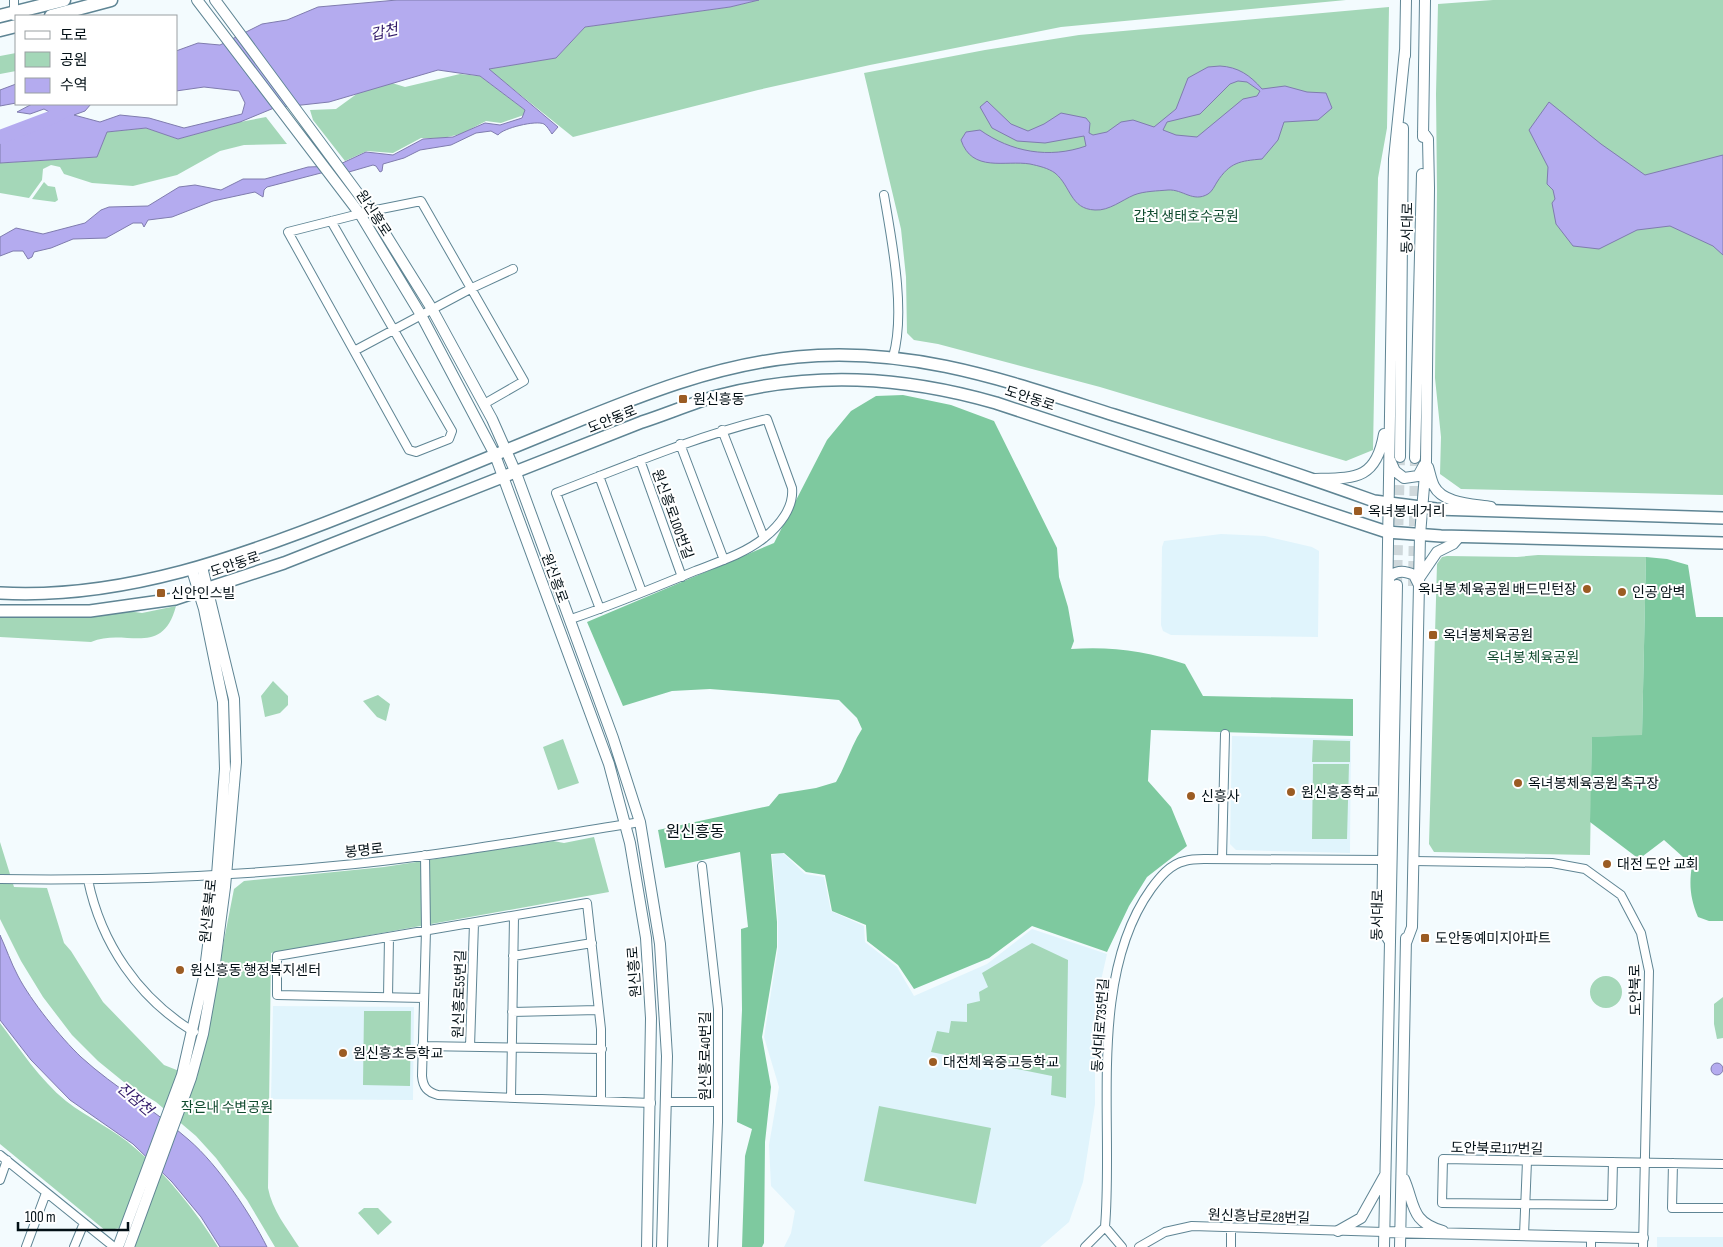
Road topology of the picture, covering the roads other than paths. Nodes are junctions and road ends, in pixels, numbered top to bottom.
1 (64, 0) edge
2 (111, 0) edge
3 (215, 0) edge
4 (1406, 0) edge
5 (1425, 0) edge
6 (199, 2) edge
7 (14, 6) edge
8 (55, 15) edge
9 (0, 16) edge
10 (15, 26) edge
11 (0, 30) edge
12 (1400, 131) junction
13 (1423, 132) junction
14 (884, 195) dead end
15 (371, 210) junction
16 (360, 214) junction
17 (331, 221) junction
18 (514, 269) dead end
19 (472, 288) junction
20 (432, 309) junction
21 (421, 315) junction
22 (395, 329) junction
23 (354, 351) junction
24 (893, 357) junction
25 (484, 404) junction
26 (1388, 406) junction
27 (722, 430) junction
28 (680, 444) junction
29 (507, 450) junction
30 (495, 455) junction
31 (1388, 455) junction
32 (1400, 458) tunnel mouth
33 (1415, 458) tunnel mouth
34 (640, 460) junction
35 (1426, 462) junction
36 (516, 473) junction
37 (599, 476) junction
38 (504, 478) junction
39 (1312, 479) junction
40 (1388, 504) junction
41 (1422, 508) junction
42 (1517, 512) junction
43 (1723, 518) edge
44 (1387, 532) junction
45 (1420, 535) junction
46 (1459, 537) junction
47 (764, 538) junction
48 (1723, 543) edge
49 (724, 560) junction
50 (197, 569) junction
51 (682, 577) junction
52 (1397, 584) tunnel mouth
53 (1417, 586) junction
54 (204, 590) junction
55 (642, 592) junction
56 (0, 593) edge
57 (1386, 594) junction
58 (600, 609) junction
59 (0, 611) edge
60 (571, 619) junction
61 (1225, 734) dead end
62 (640, 822) junction
63 (626, 825) junction
64 (425, 855) junction
65 (1222, 859) junction
66 (1382, 860) junction
67 (1413, 862) junction
68 (702, 866) dead end
69 (221, 875) junction
70 (2, 879) edge
71 (88, 880) junction
72 (514, 917) junction
73 (474, 923) junction
74 (426, 930) junction
75 (389, 937) junction
76 (1390, 942) junction
77 (592, 943) junction
78 (1406, 943) junction
79 (513, 956) junction
80 (388, 997) junction
81 (424, 998) junction
82 (598, 1010) junction
83 (512, 1012) junction
84 (194, 1032) junction
85 (422, 1046) junction
86 (470, 1047) junction
87 (512, 1048) junction
88 (602, 1050) junction
89 (511, 1098) junction
90 (178, 1101) junction
91 (601, 1101) junction
92 (666, 1102) junction
93 (718, 1102) junction
94 (651, 1103) junction
95 (0, 1155) edge
96 (7, 1160) junction
97 (1527, 1161) junction
98 (1613, 1162) junction
99 (1645, 1162) junction
100 (1672, 1163) junction
101 (1723, 1164) edge
102 (1385, 1174) junction
103 (1401, 1174) junction
104 (0, 1180) edge
105 (146, 1187) junction
106 (46, 1194) junction
107 (1526, 1204) junction
108 (1723, 1208) edge
109 (84, 1223) junction
110 (1231, 1227) junction
111 (1105, 1228) junction
112 (1338, 1231) junction
113 (1384, 1232) junction
114 (1401, 1232) junction
115 (1456, 1234) junction
116 (1524, 1235) junction
117 (1591, 1242) edge
118 (1643, 1243) edge
119 (26, 1247) edge
120 (74, 1247) edge
121 (116, 1247) edge
122 (128, 1247) edge
123 (648, 1247) edge
124 (662, 1247) edge
125 (713, 1247) edge
126 (1085, 1247) edge
127 (1122, 1247) edge
128 (1139, 1247) edge
129 (1231, 1247) edge
130 (1384, 1247) edge
131 (1400, 1247) edge

1 - 7 main road
2 - 8 main road
3 - 15 street, 원신흥로
4 - 12 street
5 - 13 street, 동서대로
6 - 16 street, 원신흥로
7 - 9 main road
10 - 11 main road
12 - 26 street
12 - 32 street, 동서대로
13 - 33 street, 동서대로
13 - 35 street
14 - 24 street
15 - 16 street
15 - 19 street
15 - 20 street, 원신흥로
16 - 17 street
16 - 21 street, 원신흥로
17 - 22 street
17 - 23 street
18 - 19 street
19 - 20 street
19 - 25 street
20 - 21 street
20 - 25 street, 원신흥로
21 - 22 street
21 - 30 street, 원신흥로
22 - 23 street
22 - 23 street
24 - 29 main road, 도안동로
24 - 39 main road, 도안동로
25 - 29 street, 원신흥로
26 - 31 street
26 - 39 street
27 - 28 street
27 - 47 street
27 - 47 street, 원신흥로100번길
28 - 34 street
28 - 49 street
29 - 30 main road, 도안동로
29 - 36 street, 원신흥로
30 - 38 street, 원신흥로
30 - 50 main road, 도안동로
31 - 35 street
31 - 40 street
34 - 37 street
34 - 51 street, 원신흥로100번길
35 - 41 street
35 - 42 street
36 - 38 main road, 도안동로
36 - 44 main road, 도안동로
36 - 60 street, 원신흥로
37 - 55 street
37 - 58 street
38 - 54 main road, 도안동로
38 - 63 street, 원신흥로
39 - 40 main road, 도안동로
40 - 41 main road, 도안동로
40 - 44 street
41 - 42 main road, 도안동로
41 - 45 street
42 - 43 main road, 도안동로
44 - 45 main road, 도안동로
44 - 57 street
45 - 46 main road, 도안동로
45 - 53 street
46 - 48 main road, 도안동로
46 - 53 street
47 - 49 street, 원신흥로100번길
49 - 51 street, 원신흥로100번길
50 - 54 street, 원신흥북로
50 - 56 main road, 도안동로
51 - 55 street, 원신흥로100번길
52 - 76 street, 동서대로
53 - 57 street
53 - 67 street
53 - 78 street
54 - 59 main road, 도안동로
54 - 69 street, 원신흥북로
55 - 58 street, 원신흥로100번길
57 - 66 street
58 - 60 street, 원신흥로100번길
60 - 62 street, 원신흥로
61 - 65 street
62 - 63 street, 봉명로
62 - 92 street, 원신흥로
63 - 64 street, 봉명로
63 - 94 street, 원신흥로
64 - 69 street, 봉명로
64 - 74 street
65 - 66 street, 동서대로735번길
65 - 111 street, 동서대로735번길
66 - 76 street
67 - 78 street
67 - 99 street, 도안북로
68 - 93 street, 원신흥로40번길
69 - 71 street, 봉명로
69 - 84 street, 원신흥북로
69 - 90 street, 원신흥북로
70 - 71 street, 봉명로
71 - 84 street
72 - 73 street
72 - 77 street
72 - 79 street
73 - 74 street
73 - 86 street, 원신흥로55번길
74 - 75 street
74 - 81 street
75 - 80 street
75 - 80 street
76 - 102 street, 동서대로
77 - 79 street
77 - 82 street
78 - 103 street
79 - 83 street
80 - 81 street
81 - 85 street
82 - 83 street
82 - 88 street
83 - 87 street
84 - 90 street, 원신흥북로
85 - 86 street, 원신흥로55번길
85 - 89 street
86 - 87 street
87 - 88 street
87 - 89 street
88 - 91 street
89 - 91 street
90 - 105 street, 원신흥북로
91 - 94 street
92 - 93 street
92 - 124 street, 원신흥로
93 - 125 street, 원신흥로40번길
94 - 123 street, 원신흥로
95 - 96 street
96 - 104 street
96 - 106 street
97 - 98 street, 도안북로117번길
97 - 107 street
97 - 107 street, 도안북로117번길
98 - 99 street, 도안북로117번길
98 - 107 street, 도안북로117번길
99 - 100 street, 도안북로117번길
99 - 118 street, 도안북로
100 - 101 street, 도안북로117번길
100 - 108 street
102 - 112 street
102 - 113 street, 동서대로
103 - 114 street
103 - 115 street
105 - 121 street, 원신흥북로
105 - 122 street, 원신흥북로
106 - 109 street
106 - 119 street
107 - 116 street
109 - 120 street
109 - 121 street
110 - 112 street, 원신흥남로28번길
110 - 128 street, 원신흥남로28번길
110 - 129 street
111 - 126 street
111 - 127 street
112 - 113 street, 원신흥남로28번길
113 - 114 street
113 - 130 street, 동서대로
114 - 115 street
114 - 131 street
115 - 116 street
116 - 117 street
117 - 118 street

